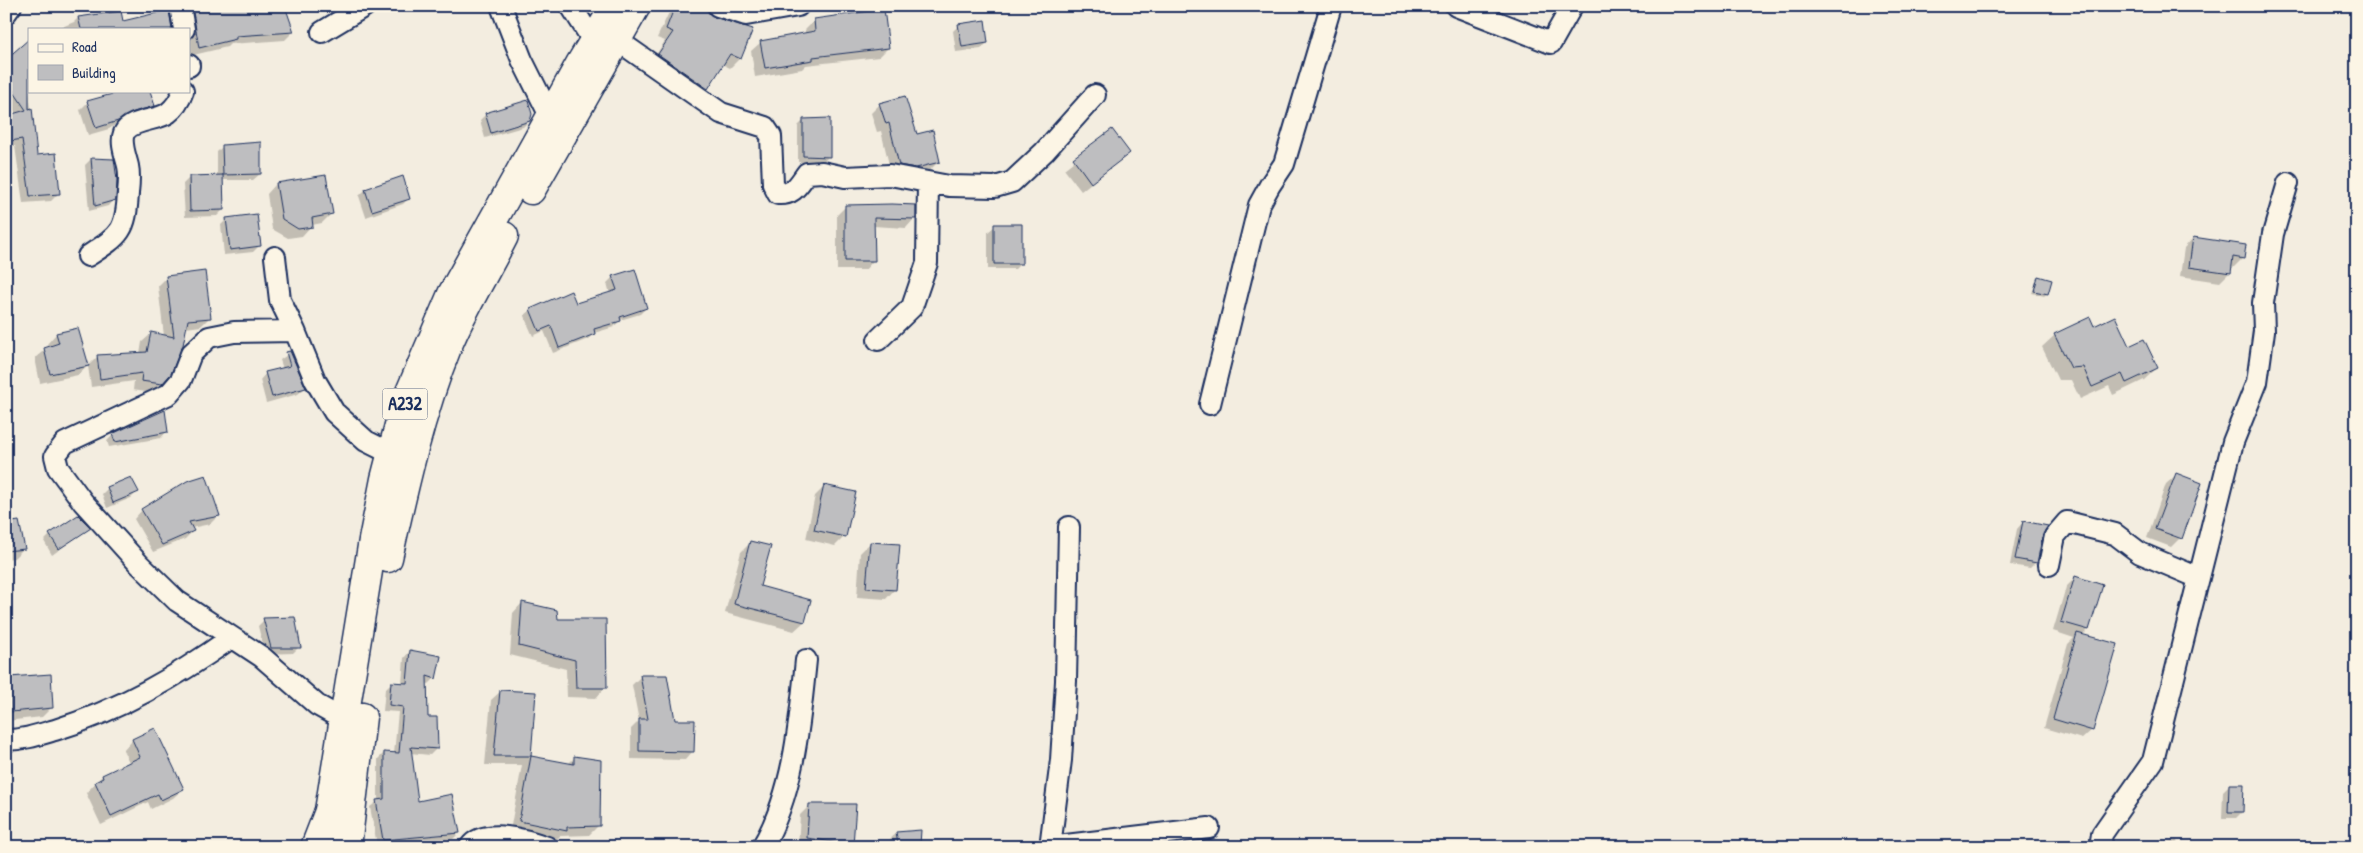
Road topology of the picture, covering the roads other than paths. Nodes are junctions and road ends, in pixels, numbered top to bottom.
1 (11, 6) edge
2 (180, 6) edge
3 (365, 6) edge
4 (501, 6) edge
5 (571, 6) edge
6 (615, 6) edge
7 (636, 6) edge
8 (718, 6) edge
9 (798, 6) edge
10 (1331, 6) edge
11 (1456, 6) edge
12 (1572, 6) edge
13 (6, 13) edge
14 (184, 28) edge
15 (322, 32) dead end
16 (605, 41) junction
17 (184, 92) edge
18 (1095, 95) dead end
19 (550, 116) junction
20 (928, 182) junction
21 (2288, 183) dead end
22 (88, 256) dead end
23 (275, 257) dead end
24 (295, 331) junction
25 (878, 340) dead end
26 (1210, 404) dead end
27 (392, 454) junction
28 (1069, 527) dead end
29 (2049, 565) dead end
30 (2199, 578) junction
31 (231, 638) junction
32 (806, 660) dead end
33 (344, 720) junction
34 (6, 740) edge
35 (329, 811) junction
36 (1208, 828) dead end
37 (315, 847) edge
38 (336, 847) edge
39 (347, 847) edge
40 (470, 847) edge
41 (547, 847) edge
42 (762, 847) edge
43 (1049, 847) edge
44 (2100, 847) edge

1 - 13 street
2 - 14 street
3 - 15 street
4 - 19 street
5 - 16 street
6 - 16 main road, A232
7 - 16 main road, A232
8 - 9 street
10 - 26 street
11 - 12 street
16 - 19 main road, A232
16 - 20 street
16 - 39 main road, A232
17 - 22 street
18 - 20 street
19 - 27 main road, A232
20 - 25 street
21 - 30 street
23 - 24 street
24 - 27 street
24 - 31 street
27 - 33 main road, A232
28 - 43 street
29 - 30 street
30 - 44 street
31 - 33 street
31 - 34 street
32 - 42 street
33 - 35 main road, A232
35 - 37 main road
35 - 38 main road, A232
36 - 43 street
40 - 41 street

